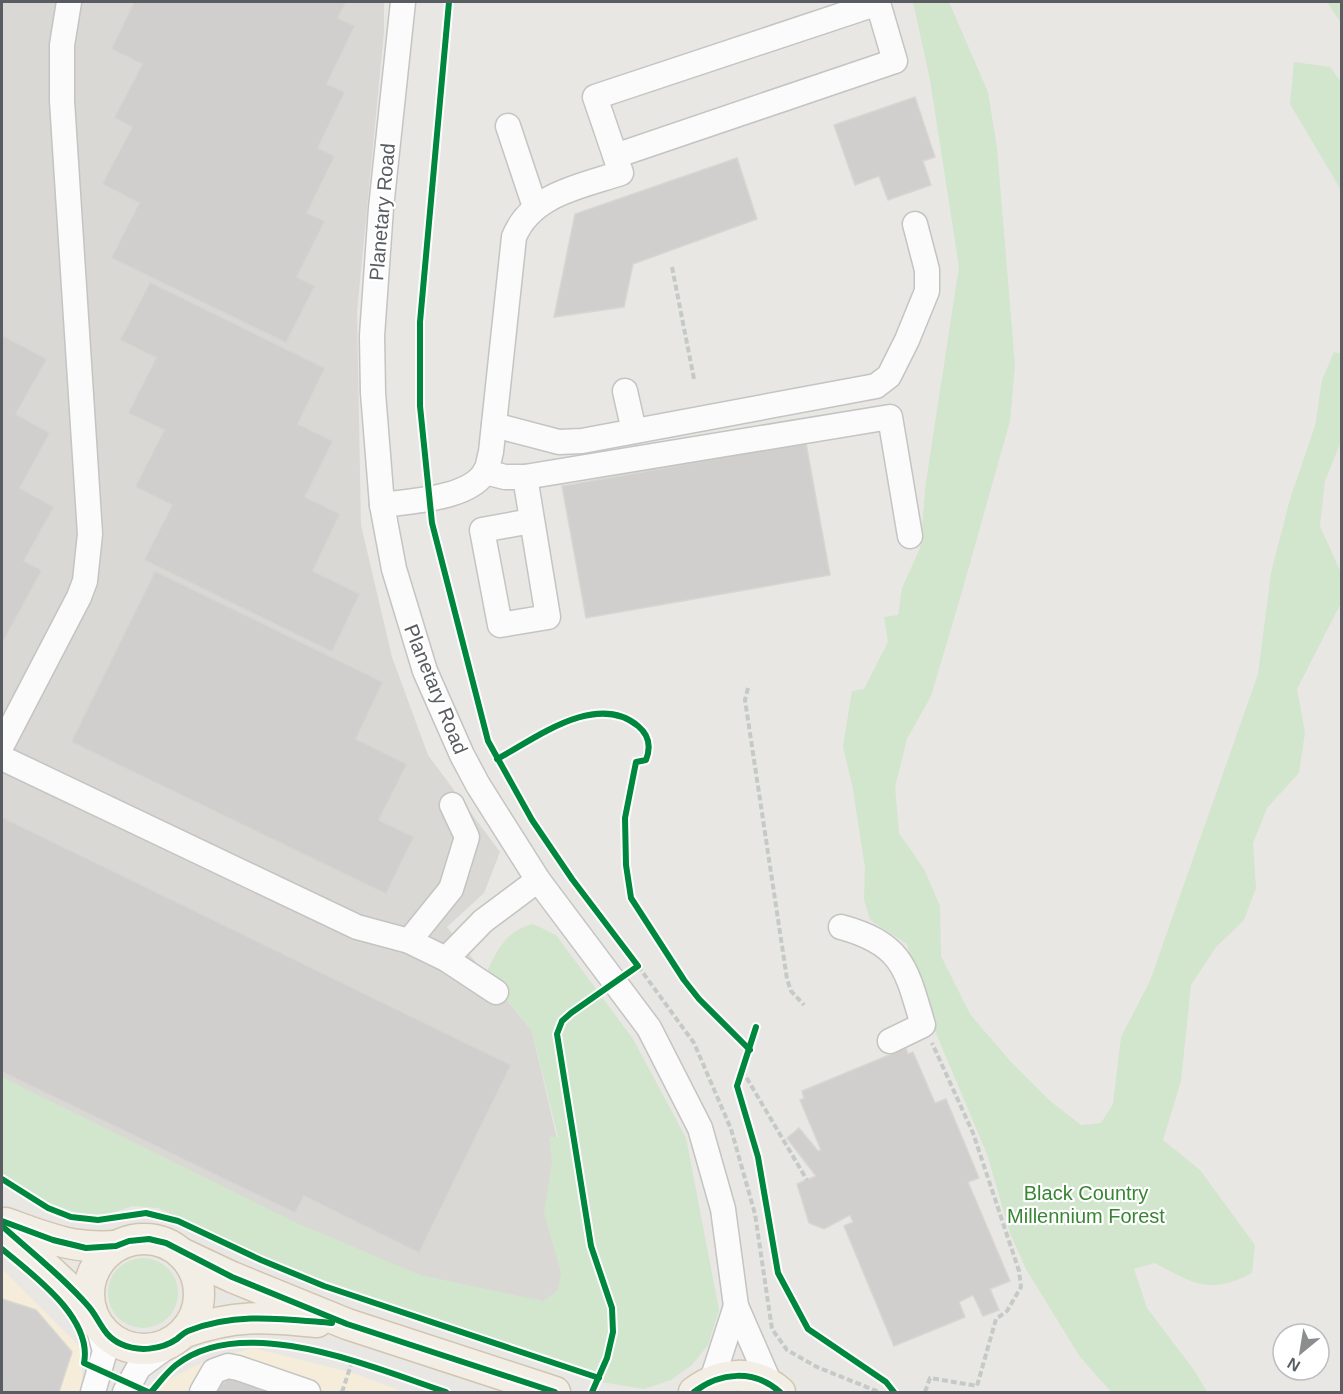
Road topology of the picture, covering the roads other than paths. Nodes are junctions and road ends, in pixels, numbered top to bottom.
1 (69, 2) edge
2 (403, 2) edge
3 (508, 126) dead end
4 (615, 156) junction
5 (535, 207) junction
6 (915, 224) dead end
7 (625, 391) dead end
8 (494, 425) junction
9 (634, 431) junction
10 (485, 472) junction
11 (525, 477) junction
12 (382, 505) junction
13 (531, 521) dead end
14 (910, 536) dead end
15 (2, 745) edge
16 (2, 758) edge
17 (452, 805) dead end
18 (538, 880) junction
19 (840, 927) dead end
20 (409, 941) junction
21 (446, 959) junction
22 (496, 992) dead end
23 (890, 1041) dead end
24 (2, 1221) edge
25 (2, 1226) edge
26 (116, 1246) junction
27 (182, 1253) junction
28 (736, 1306) junction
29 (94, 1316) junction
30 (347, 1324) junction
31 (181, 1335) junction
32 (214, 1371) junction
33 (703, 1386) edge
34 (775, 1388) edge
35 (93, 1392) edge
36 (125, 1392) edge
37 (188, 1392) edge
38 (202, 1392) edge
39 (308, 1392) edge
40 (555, 1392) edge

1 - 15 street
2 - 12 street, Planetary Road
3 - 5 street
4 - 4 street
4 - 5 street
5 - 8 street
6 - 9 street
7 - 9 street
8 - 9 street
8 - 10 street
10 - 11 street
10 - 12 street
11 - 13 street
11 - 14 street
12 - 18 street, Planetary Road
16 - 20 street
17 - 20 street
18 - 21 street
18 - 28 street, Planetary Road
19 - 23 street
20 - 21 street
21 - 22 street
24 - 26 main road
25 - 29 main road
26 - 27 main road
26 - 29 main road
27 - 30 main road
27 - 31 main road
28 - 33 street, Planetary Road
28 - 34 street, Planetary Road
29 - 31 main road
29 - 35 street
30 - 31 main road
30 - 40 main road
31 - 36 street
32 - 37 street
32 - 38 street
32 - 39 street
33 - 34 main road

